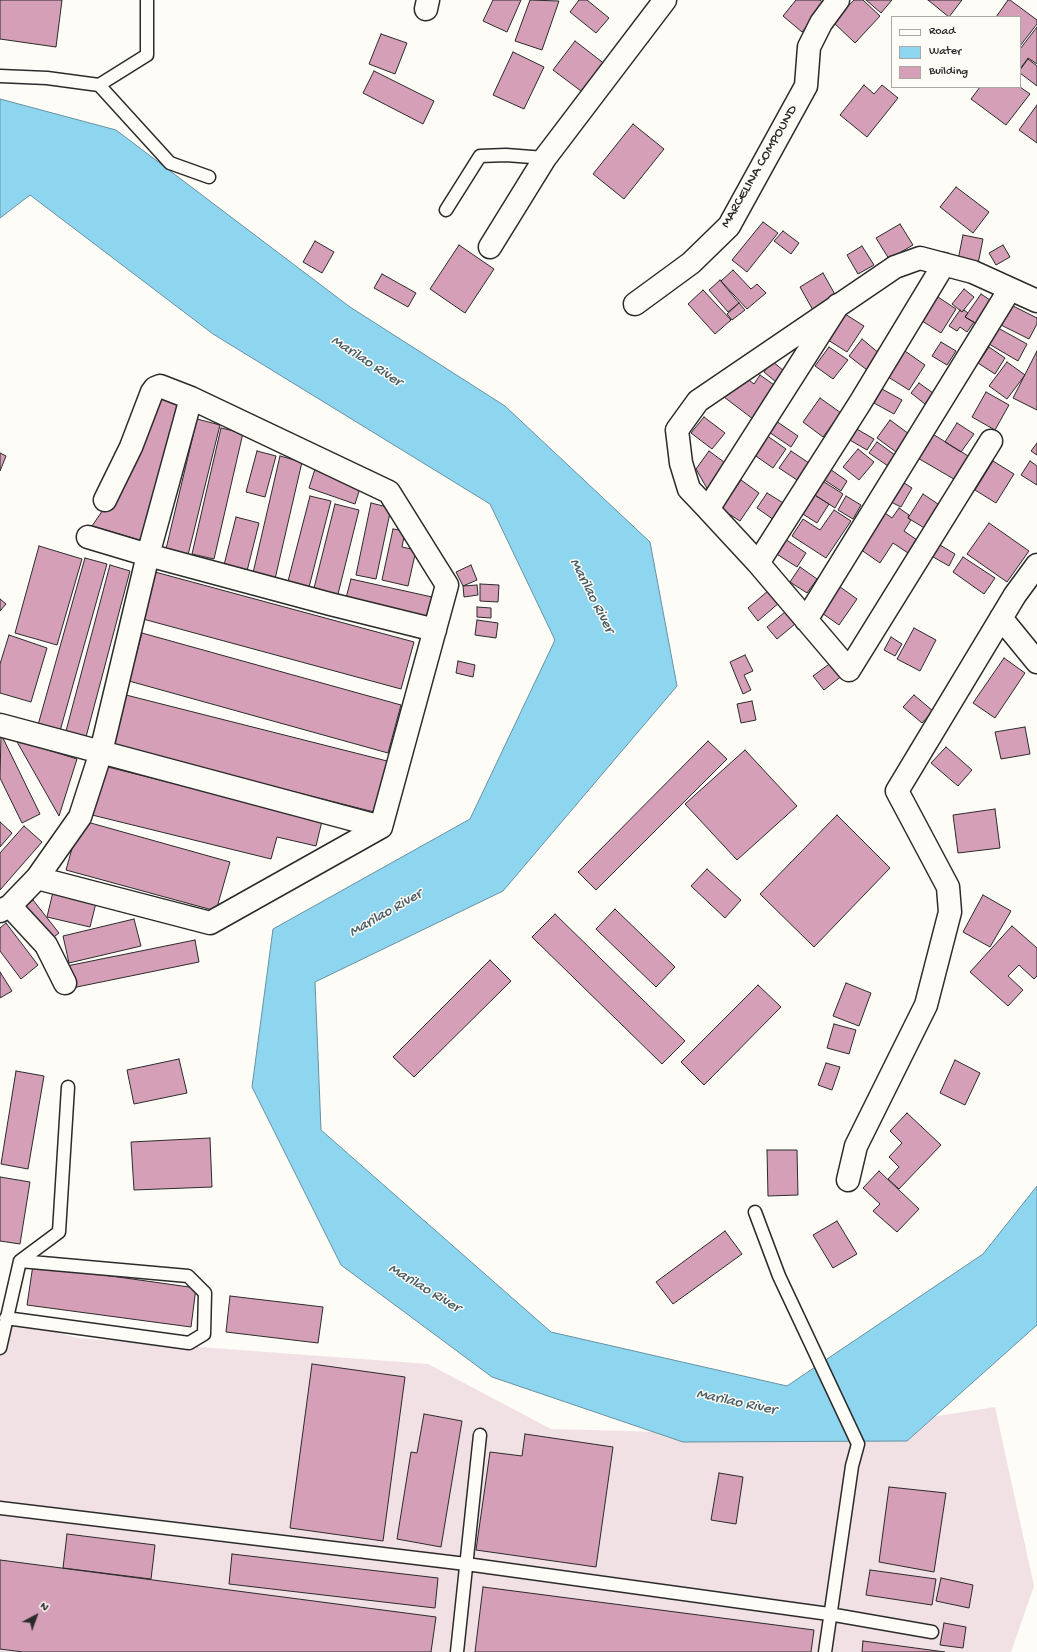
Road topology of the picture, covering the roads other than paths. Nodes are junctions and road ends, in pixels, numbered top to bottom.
1 (147, 0) edge
2 (665, 0) edge
3 (838, 0) edge
4 (0, 76) edge
5 (99, 85) junction
6 (546, 158) junction
7 (210, 177) dead end
8 (446, 210) dead end
9 (490, 247) dead end
10 (944, 264) junction
11 (1010, 288) junction
12 (1037, 301) edge
13 (635, 304) dead end
14 (838, 305) junction
15 (192, 398) junction
16 (991, 441) dead end
17 (105, 500) dead end
18 (708, 509) junction
19 (88, 537) dead end
20 (148, 555) junction
21 (758, 563) junction
22 (1037, 565) edge
23 (1001, 618) junction
24 (806, 620) junction
25 (435, 630) junction
26 (1037, 662) edge
27 (0, 725) edge
28 (101, 752) junction
29 (381, 827) junction
30 (37, 878) junction
31 (5, 909) edge
32 (65, 983) dead end
33 (68, 1087) dead end
34 (848, 1180) dead end
35 (755, 1212) dead end
36 (20, 1261) junction
37 (6, 1318) junction
38 (0, 1348) edge
39 (480, 1435) dead end
40 (0, 1508) edge
41 (466, 1564) junction
42 (829, 1614) junction
43 (932, 1632) dead end
44 (457, 1652) edge
45 (825, 1652) edge

1 - 5 lane
2 - 6 street
3 - 13 street, MARCELINA COMPOUND
4 - 5 lane
5 - 7 lane
6 - 8 lane
6 - 9 street
10 - 11 street
10 - 14 street
10 - 21 street
11 - 12 street
11 - 24 street
14 - 18 street
14 - 18 street
15 - 17 street
15 - 20 street
15 - 25 street
16 - 24 street
18 - 21 street
19 - 20 street
20 - 25 street
20 - 28 street
21 - 24 street
22 - 23 street
23 - 26 street
23 - 34 street
25 - 29 street
27 - 28 street
28 - 29 street
28 - 30 street
29 - 30 street
30 - 31 street
31 - 32 street
33 - 36 lane
35 - 42 lane
36 - 37 lane
36 - 37 lane
37 - 38 lane
39 - 41 lane
40 - 41 lane
41 - 42 lane
41 - 44 lane
42 - 43 lane
42 - 45 lane

